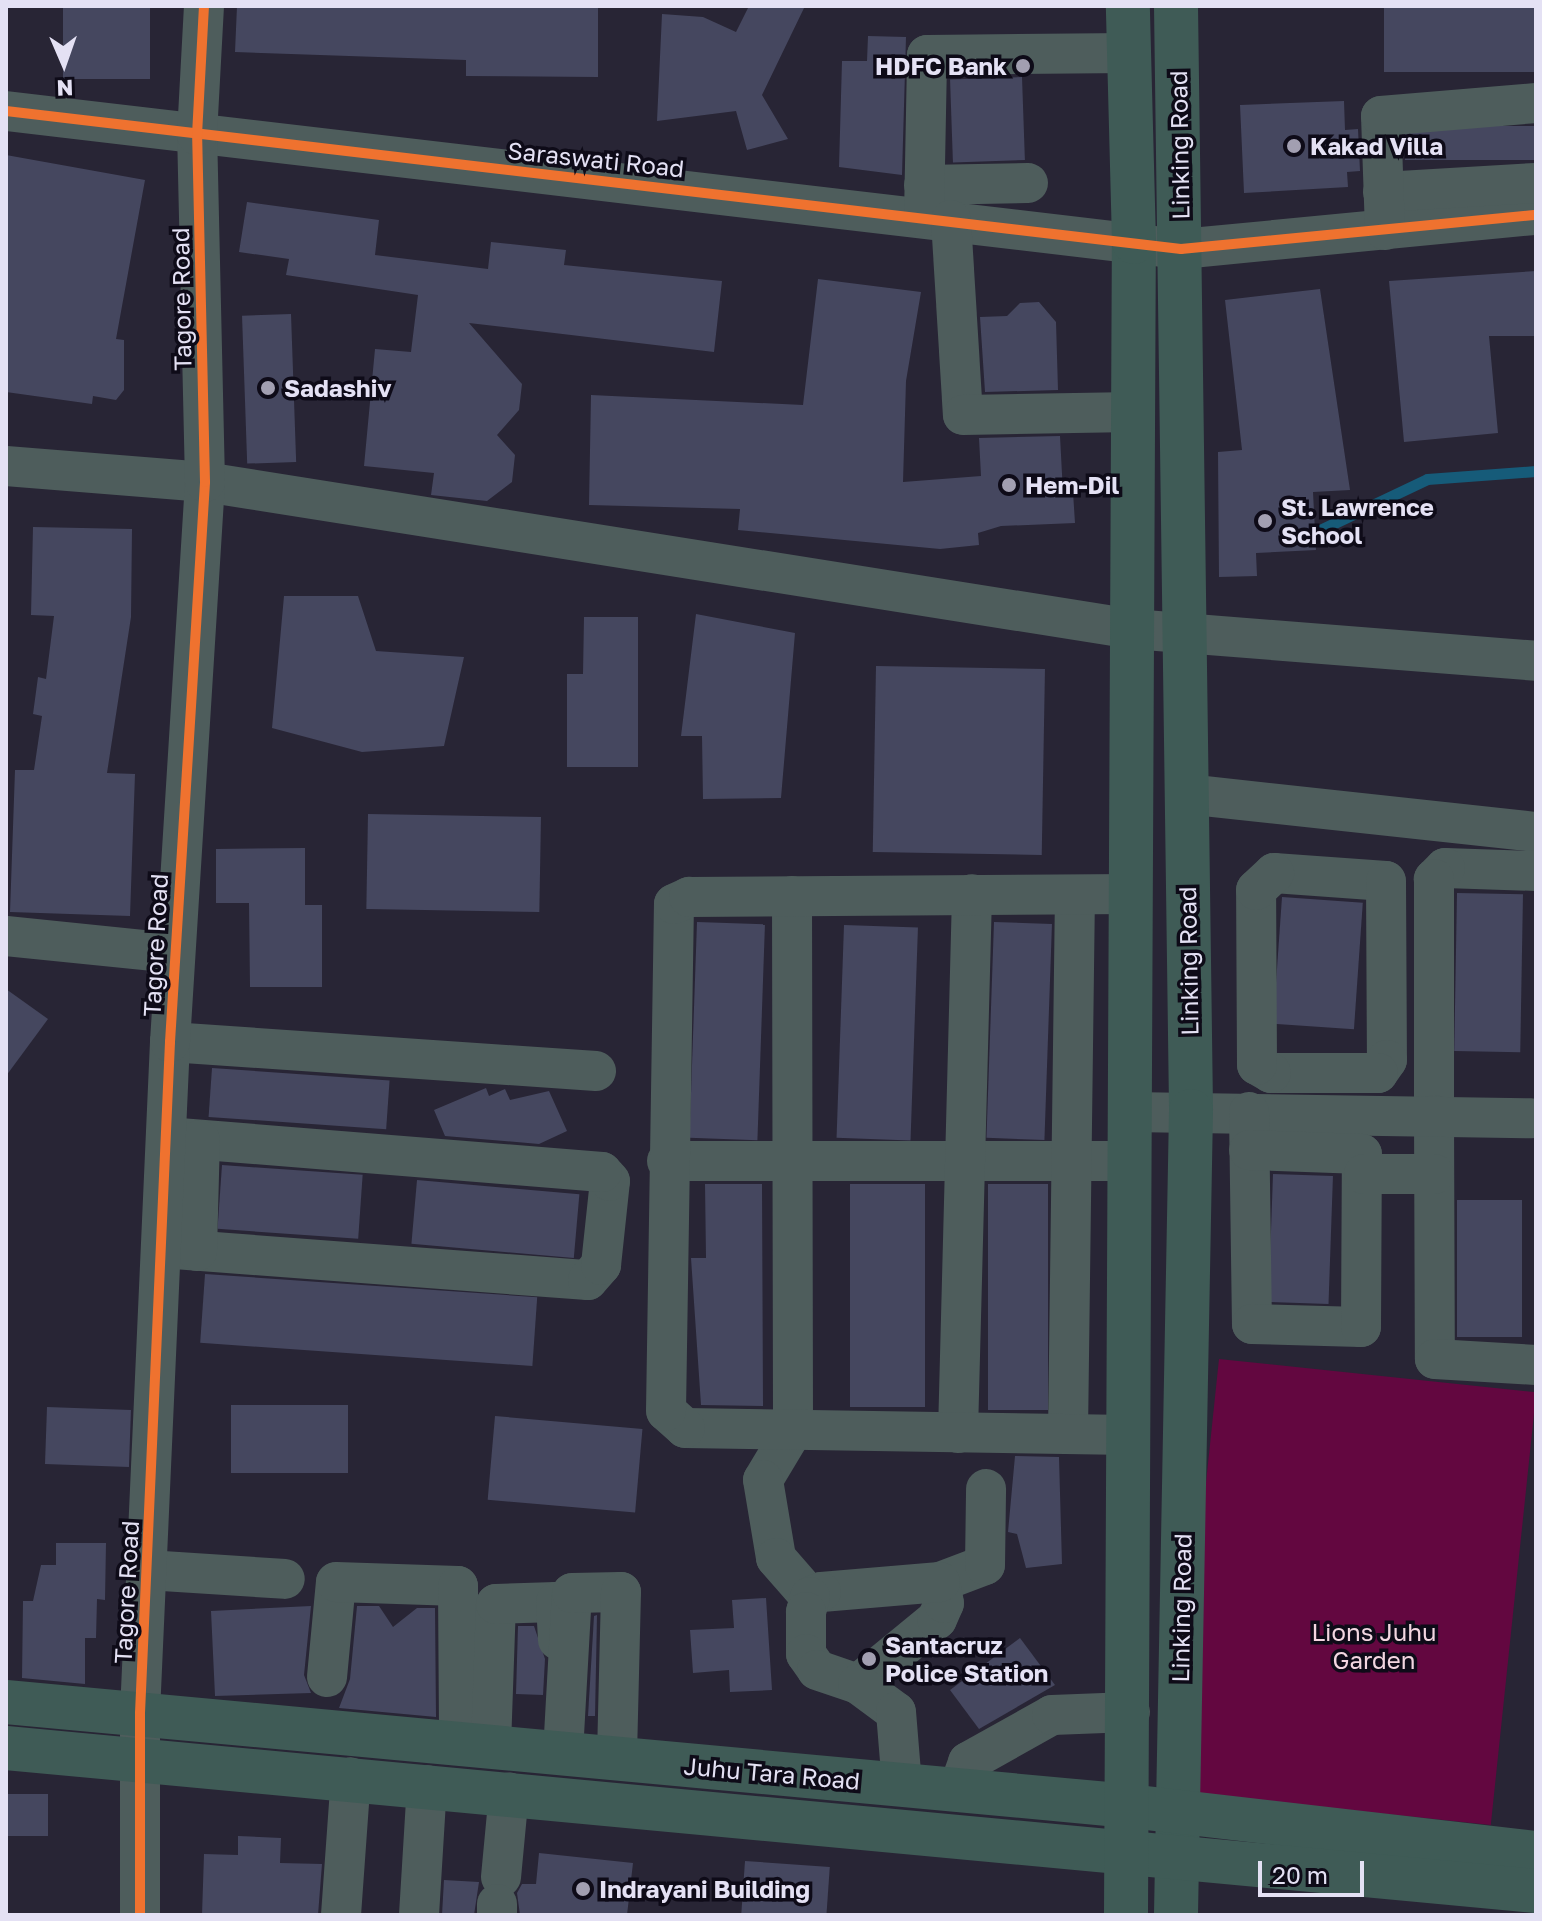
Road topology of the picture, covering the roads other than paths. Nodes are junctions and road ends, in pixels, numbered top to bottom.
1 (204, 6) edge
2 (1128, 6) edge
3 (1176, 6) edge
4 (1129, 53) junction
5 (1536, 103) edge
6 (6, 111) edge
7 (197, 135) junction
8 (1028, 183) dead end
9 (1536, 183) edge
10 (1483, 203) junction
11 (933, 207) junction
12 (1384, 211) junction
13 (1536, 215) edge
14 (1134, 242) junction
15 (1181, 249) junction
16 (1133, 412) junction
17 (6, 466) edge
18 (205, 482) junction
19 (1132, 629) junction
20 (1183, 630) junction
21 (1536, 661) edge
22 (1185, 743) junction
23 (1132, 746) junction
24 (1186, 794) junction
25 (1536, 832) edge
26 (1536, 871) edge
27 (972, 894) junction
28 (1132, 894) junction
29 (1187, 894) junction
30 (1075, 895) junction
31 (792, 896) junction
32 (6, 936) edge
33 (174, 953) junction
34 (170, 1042) junction
35 (596, 1071) dead end
36 (1280, 1073) junction
37 (1191, 1111) junction
38 (1131, 1112) junction
39 (1434, 1115) junction
40 (1531, 1118) dead end
41 (1259, 1125) junction
42 (183, 1138) junction
43 (792, 1160) junction
44 (1072, 1160) junction
45 (667, 1161) junction
46 (965, 1161) junction
47 (1131, 1161) junction
48 (1364, 1174) junction
49 (1434, 1174) junction
50 (179, 1250) junction
51 (1536, 1365) edge
52 (793, 1430) junction
53 (958, 1433) junction
54 (1068, 1434) junction
55 (1130, 1435) junction
56 (986, 1489) dead end
57 (147, 1570) junction
58 (285, 1579) dead end
59 (940, 1582) junction
60 (810, 1597) junction
61 (1179, 1673) junction
62 (858, 1684) junction
63 (1130, 1692) junction
64 (6, 1702) edge
65 (328, 1702) junction
66 (140, 1713) junction
67 (475, 1745) junction
68 (6, 1748) edge
69 (559, 1753) junction
70 (139, 1757) junction
71 (617, 1758) junction
72 (351, 1777) junction
73 (891, 1784) junction
74 (427, 1785) junction
75 (958, 1790) junction
76 (509, 1792) junction
77 (1129, 1806) junction
78 (876, 1826) junction
79 (1177, 1832) junction
80 (1128, 1850) junction
81 (1536, 1853) edge
82 (1536, 1891) edge
83 (499, 1899) edge
84 (140, 1915) edge
85 (341, 1915) edge
86 (419, 1915) edge
87 (1126, 1915) edge
88 (1176, 1915) edge

1 - 7 street, Tagore Road
2 - 4 main road, Linking Road
3 - 15 main road, Linking Road
4 - 11 street
4 - 14 main road, Linking Road
5 - 12 street
6 - 7 street, Saraswati Road
7 - 11 street, Saraswati Road
7 - 18 street, Tagore Road
8 - 11 street
9 - 10 street
10 - 12 street, Saraswati Road
10 - 13 street
11 - 14 street, Saraswati Road
11 - 16 street
12 - 15 street, Saraswati Road
14 - 15 street, Saraswati Road
14 - 16 main road, Linking Road
15 - 20 main road, Linking Road
16 - 19 main road, Linking Road
17 - 18 street
18 - 19 street
18 - 33 street, Tagore Road
19 - 20 street
19 - 23 main road, Linking Road
20 - 21 street
20 - 22 main road, Linking Road
22 - 23 main road
22 - 24 main road, Linking Road
23 - 28 main road, Linking Road
24 - 25 street
24 - 29 main road, Linking Road
26 - 39 street
27 - 30 street
27 - 31 street
27 - 46 street
28 - 29 main road
28 - 30 street
28 - 38 main road, Linking Road
29 - 37 main road, Linking Road
30 - 44 street
31 - 43 street
31 - 45 street
32 - 33 street
33 - 34 street, Tagore Road
34 - 35 street
34 - 42 street, Tagore Road
36 - 36 street
36 - 41 street
37 - 38 street
37 - 41 street
37 - 61 main road, Linking Road
38 - 47 main road, Linking Road
39 - 40 street
39 - 41 street
39 - 49 street
41 - 48 street
41 - 48 street
42 - 50 street, Tagore Road
42 - 50 street
43 - 45 street
43 - 46 street
43 - 52 street
44 - 46 street
44 - 47 street
44 - 54 street
45 - 52 street
46 - 53 street
47 - 55 main road, Linking Road
48 - 49 street
49 - 51 street
50 - 57 street, Tagore Road
52 - 53 street
52 - 60 street
53 - 54 street
54 - 55 street
55 - 63 main road, Linking Road
56 - 59 street
57 - 58 street
57 - 66 street, Tagore Road
59 - 60 street
59 - 62 street
60 - 62 street
61 - 63 main road
61 - 79 main road, Linking Road
62 - 73 street
63 - 75 street
63 - 77 main road, Linking Road
64 - 66 main road, Juhu Tara Road
65 - 66 main road, Juhu Tara Road
65 - 67 main road, Juhu Tara Road
65 - 67 street
66 - 70 street, Tagore Road
67 - 69 main road, Juhu Tara Road
67 - 69 street
68 - 70 main road, Juhu Tara Road
69 - 71 main road, Juhu Tara Road
69 - 71 street
70 - 72 main road, Juhu Tara Road
70 - 84 street, Tagore Road
71 - 73 main road, Juhu Tara Road
72 - 74 main road, Juhu Tara Road
72 - 85 street
73 - 75 main road, Juhu Tara Road
73 - 78 main road
74 - 76 main road, Juhu Tara Road
74 - 86 street
75 - 77 main road, Juhu Tara Road
76 - 78 main road, Juhu Tara Road
76 - 83 street
77 - 79 main road, Juhu Tara Road
77 - 80 main road, Linking Road
78 - 80 main road, Juhu Tara Road
79 - 80 main road, Juhu Tara Road
79 - 81 main road, Juhu Tara Road
79 - 82 main road, Juhu Tara Road
79 - 88 main road, Linking Road
80 - 87 main road, Linking Road

